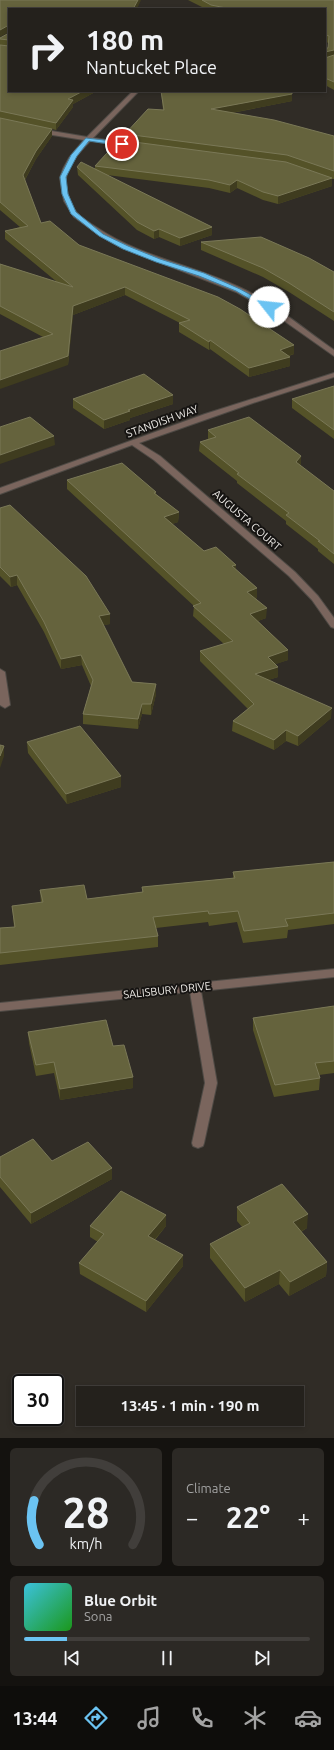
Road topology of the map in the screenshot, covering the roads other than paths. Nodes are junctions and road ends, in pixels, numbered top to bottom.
1 (135, 92) edge
2 (31, 129) edge
3 (88, 140) junction
4 (138, 146) edge
5 (334, 354) edge
6 (334, 375) edge
7 (134, 443) junction
8 (0, 491) edge
9 (334, 626) edge
10 (0, 672) edge
11 (5, 704) dead end
12 (334, 973) edge
13 (195, 988) junction
14 (0, 1007) edge
15 (198, 1143) dead end

1 - 3 street
2 - 3 street
3 - 4 street
3 - 5 street
6 - 7 street, STANDISH WAY
7 - 8 street, STANDISH WAY
7 - 9 street, AUGUSTA COURT
10 - 11 street
12 - 13 street, SALISBURY DRIVE
13 - 14 street, SALISBURY DRIVE
13 - 15 street

